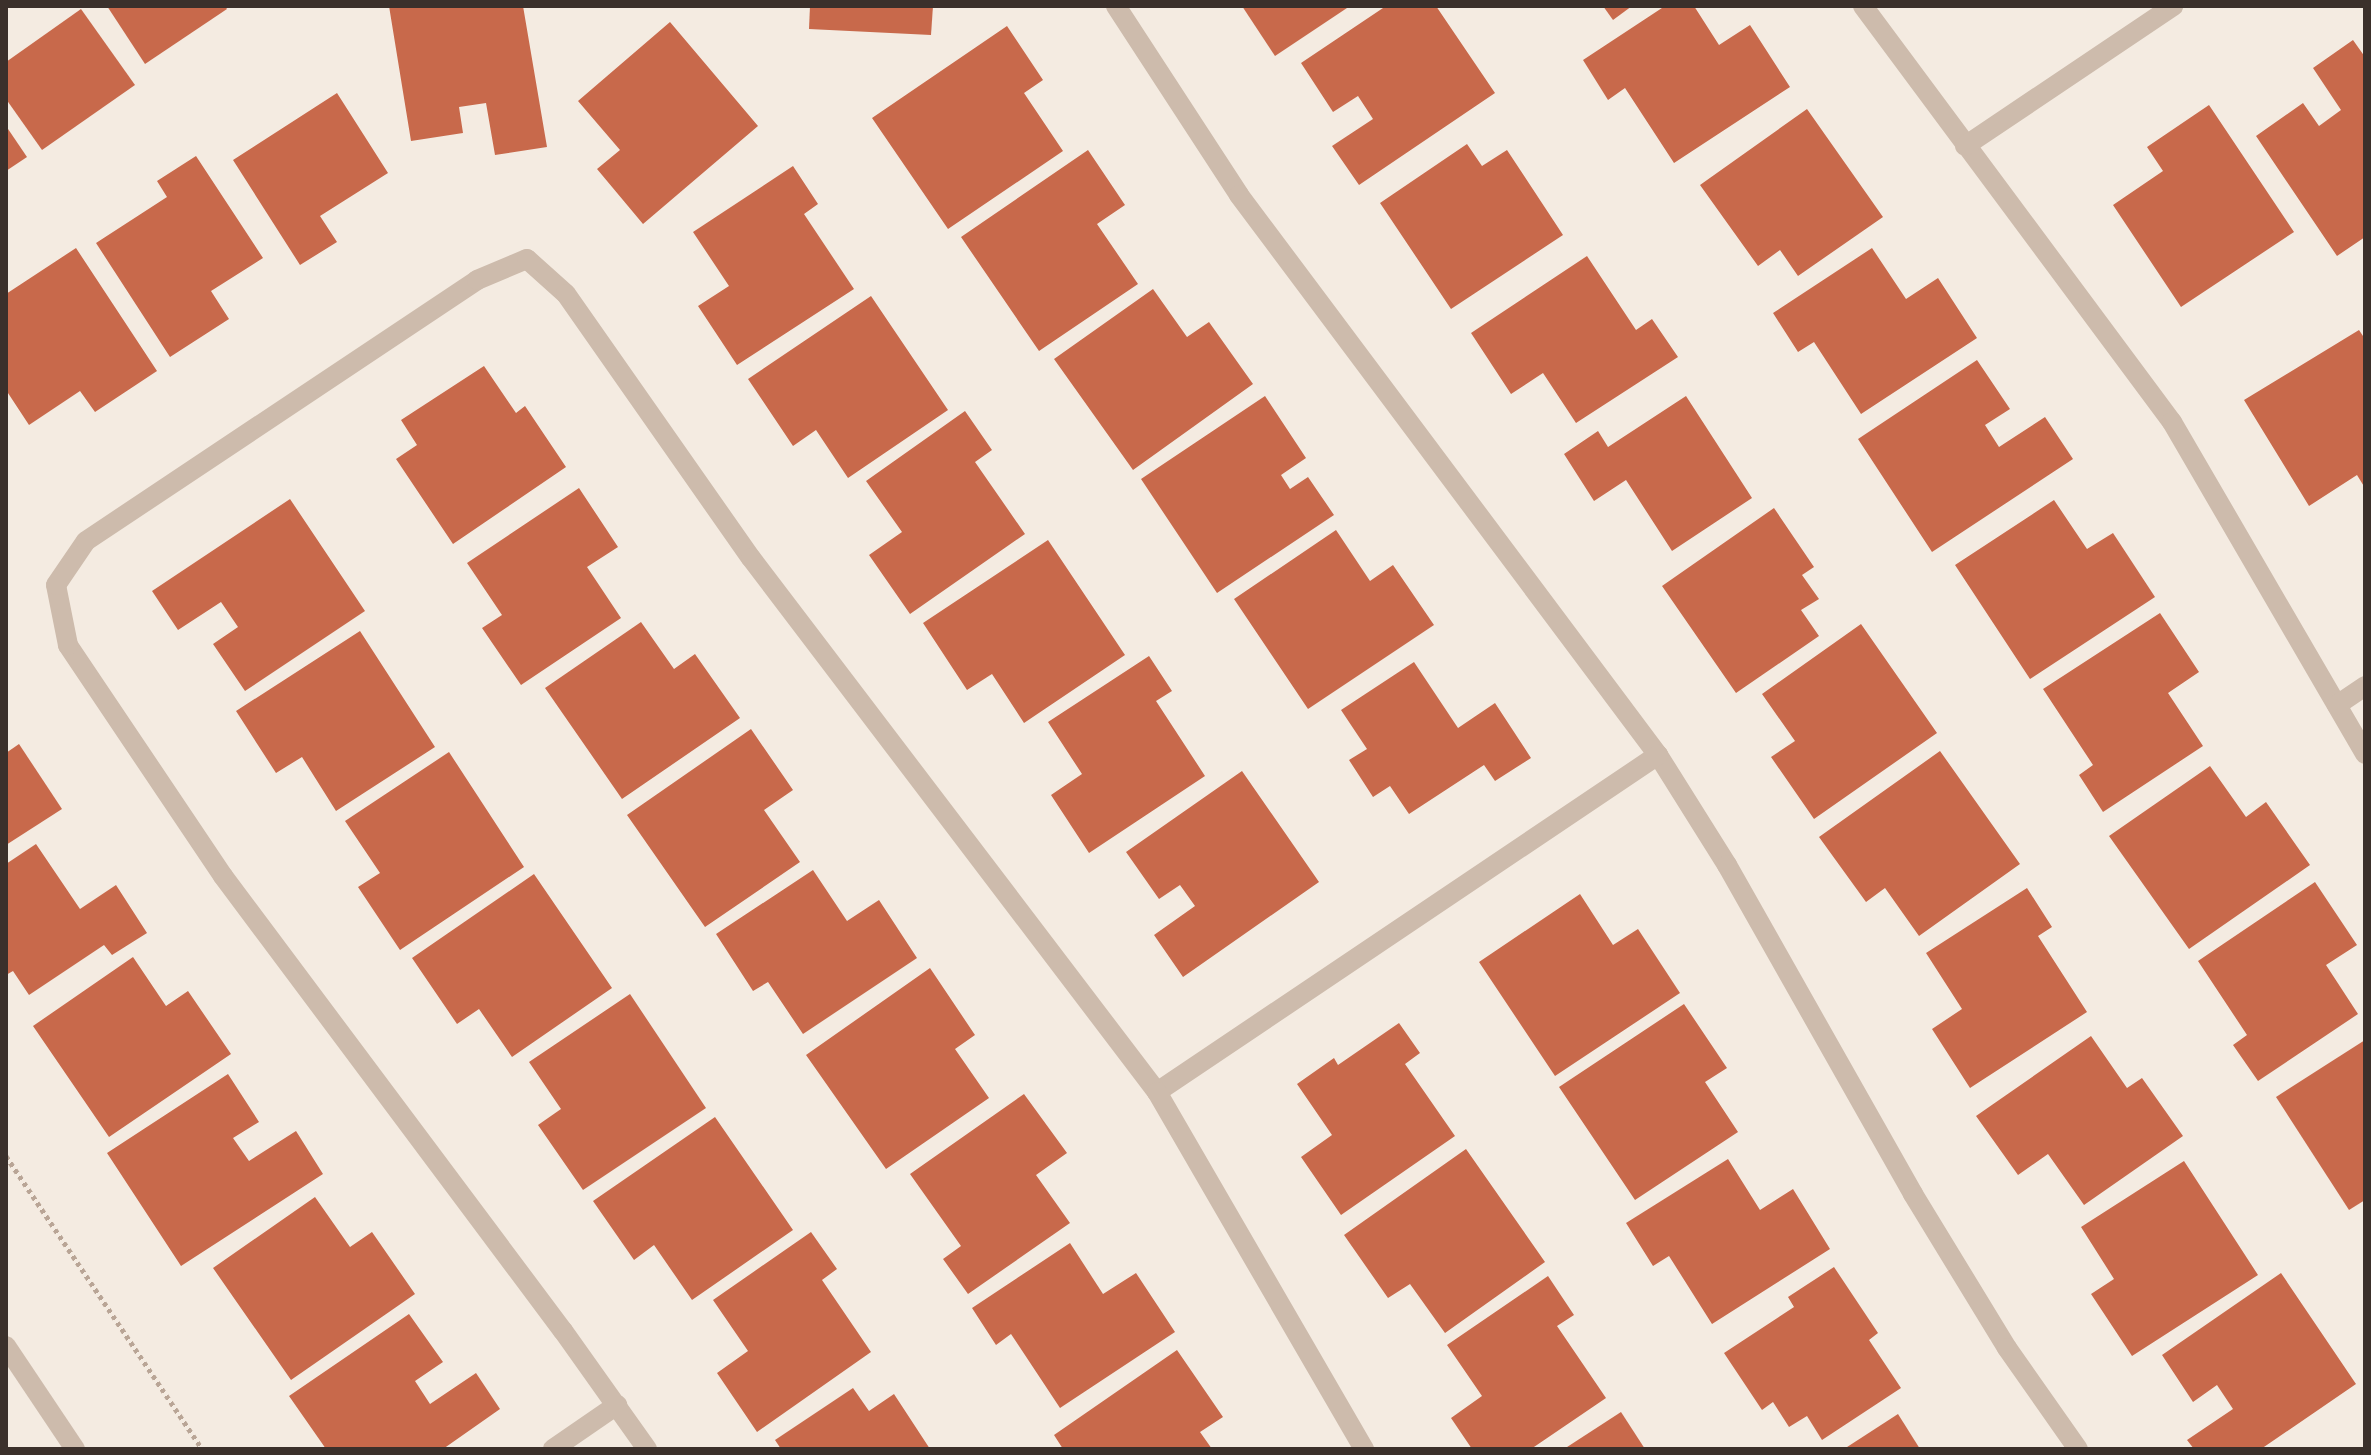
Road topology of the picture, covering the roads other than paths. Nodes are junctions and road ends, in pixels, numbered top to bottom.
1 (1116, 6) edge
2 (1863, 6) edge
3 (2173, 6) edge
4 (1965, 146) junction
5 (2365, 686) edge
6 (2337, 705) junction
7 (2365, 754) edge
8 (1658, 755) junction
9 (1157, 1092) junction
10 (6, 1346) edge
11 (617, 1405) junction
12 (75, 1449) edge
13 (553, 1449) edge
14 (647, 1449) edge
15 (1364, 1449) edge
16 (2078, 1449) edge

1 - 8 street
2 - 4 street
3 - 4 street
4 - 6 street
5 - 6 street
6 - 7 street
8 - 9 street
8 - 16 street
9 - 11 street
9 - 15 street
10 - 12 street
11 - 13 street
11 - 14 street

